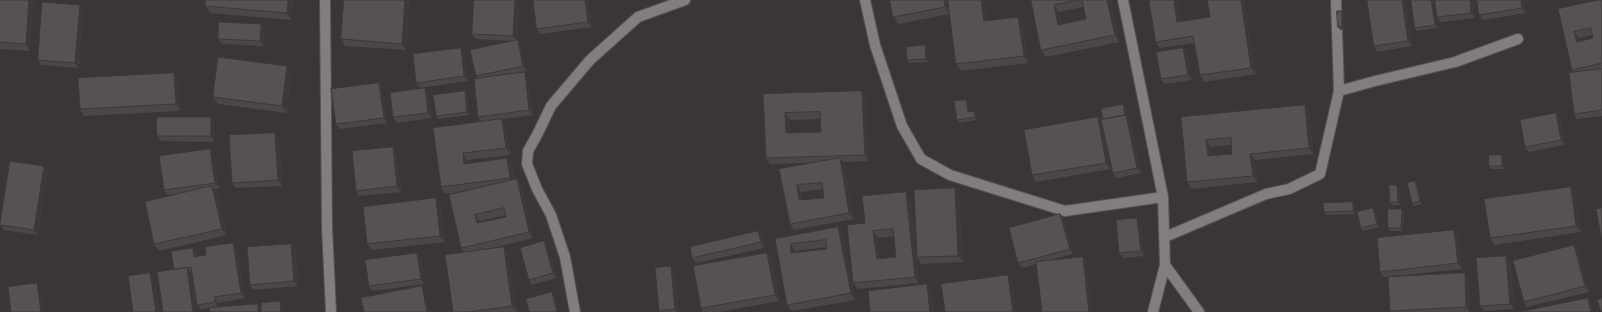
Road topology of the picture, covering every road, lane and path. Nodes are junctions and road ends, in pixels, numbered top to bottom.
1 (325, 0) edge
2 (685, 0) edge
3 (865, 0) edge
4 (1123, 0) edge
5 (1336, 0) edge
6 (1518, 39) dead end
7 (1339, 91) junction
8 (1163, 196) junction
9 (1165, 237) junction
10 (1165, 265) junction
11 (331, 312) edge
12 (575, 312) edge
13 (1153, 312) edge
14 (1199, 312) edge

1 - 11 street
2 - 12 street
3 - 8 street
4 - 8 street
5 - 7 street
6 - 7 street
7 - 9 street
8 - 9 street
9 - 10 street
10 - 13 street
10 - 14 street

